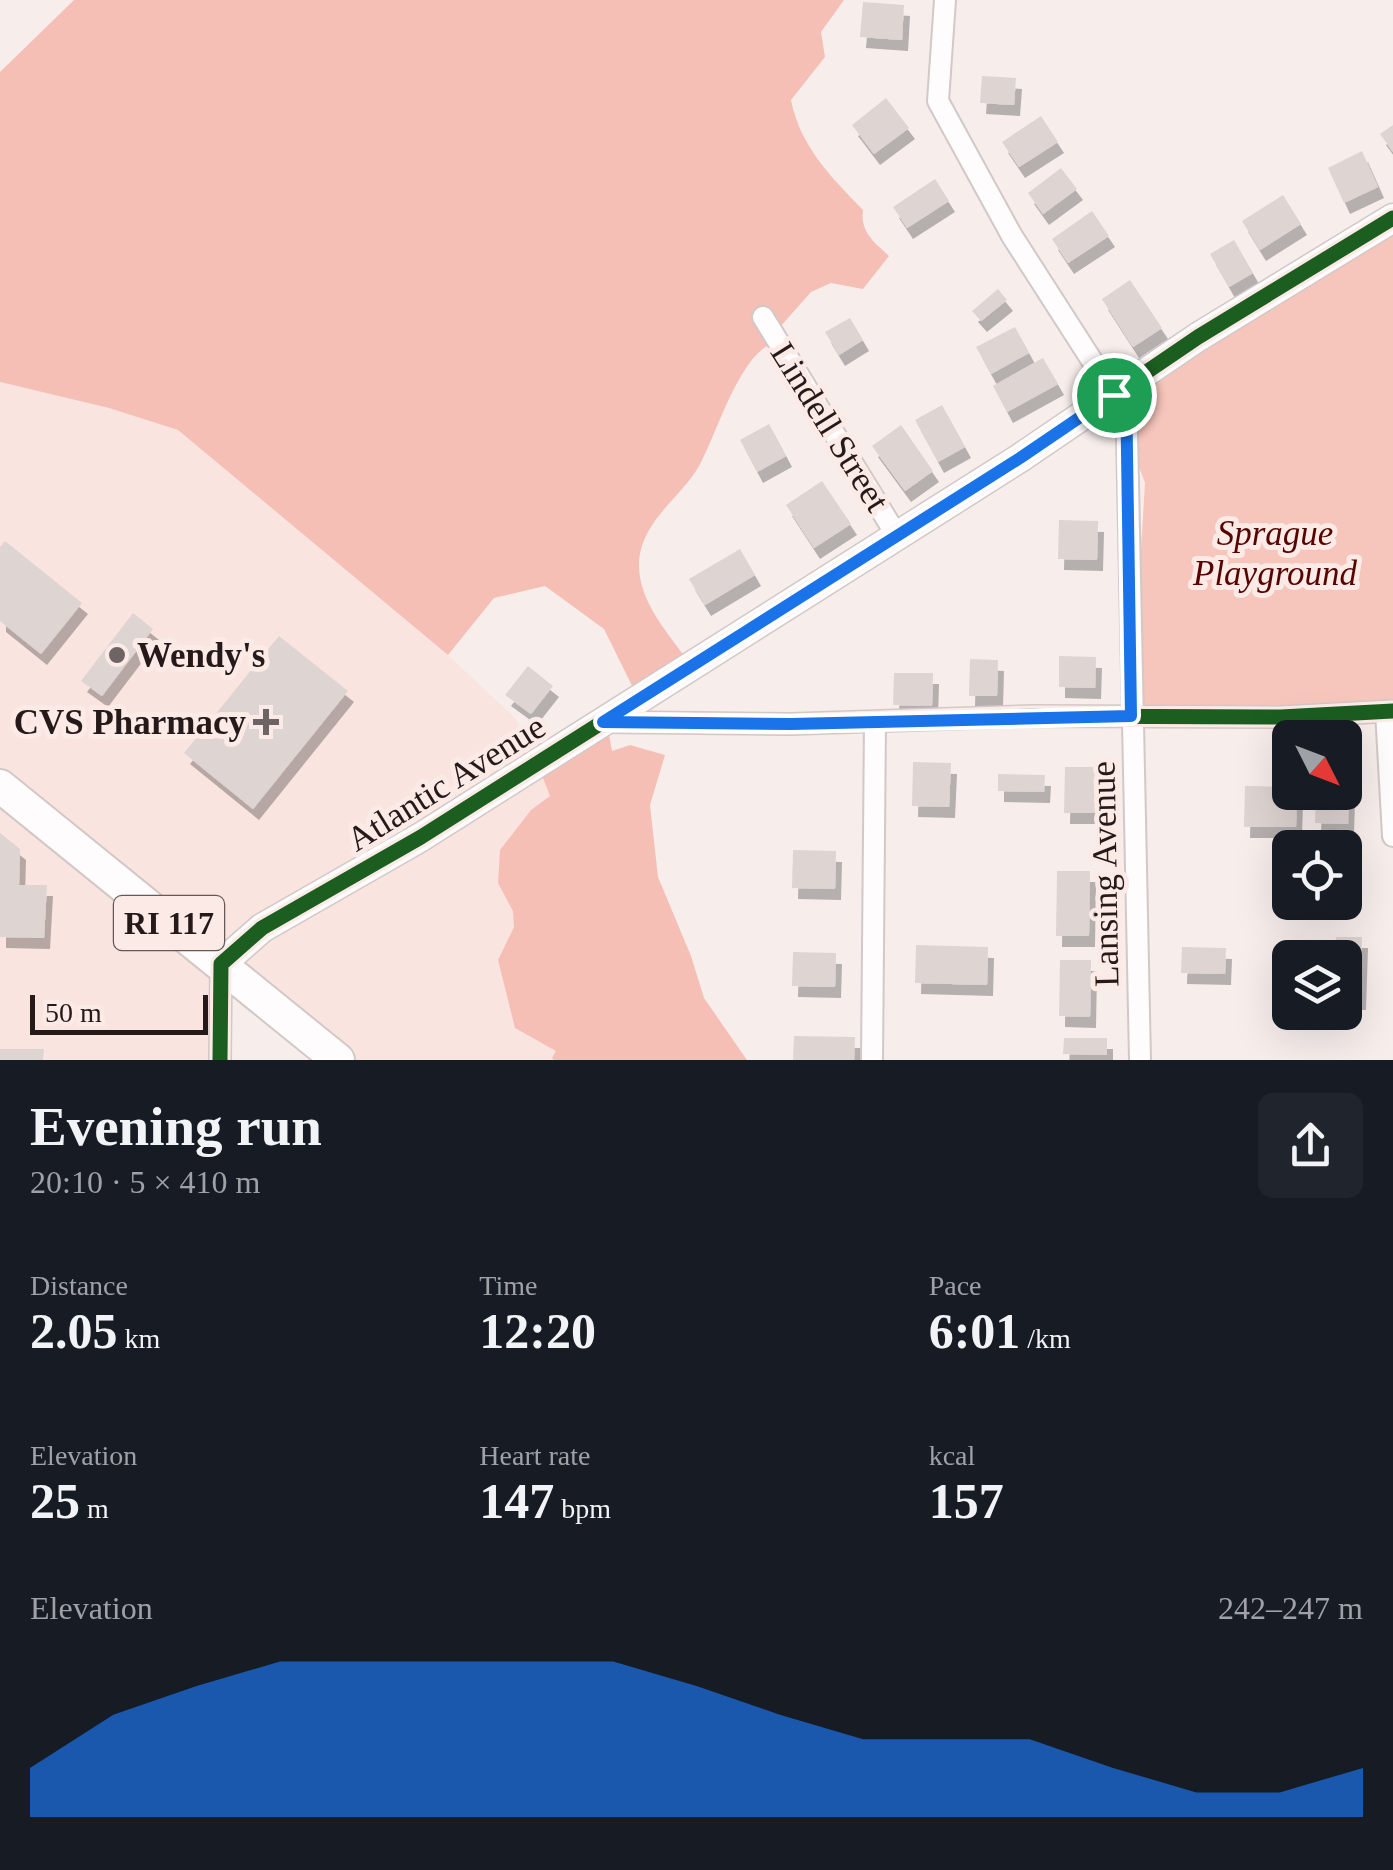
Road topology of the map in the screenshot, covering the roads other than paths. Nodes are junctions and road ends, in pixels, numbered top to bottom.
1 (945, 0) edge
2 (1393, 218) edge
3 (763, 317) dead end
4 (1120, 391) junction
5 (897, 536) junction
6 (1390, 711) edge
7 (1131, 716) junction
8 (603, 722) junction
9 (875, 722) junction
10 (0, 786) edge
11 (1393, 836) edge
12 (221, 964) junction
13 (220, 1060) edge
14 (338, 1060) edge
15 (872, 1060) edge
16 (1140, 1060) edge

1 - 4 street
2 - 4 street, Atlantic Avenue
3 - 5 street, Lindell Street
4 - 5 street, Atlantic Avenue
4 - 7 street, Lansing Avenue
5 - 8 street, Atlantic Avenue
6 - 7 street
6 - 11 street
7 - 9 street
7 - 16 street, Lansing Avenue
8 - 9 street
8 - 12 street, Atlantic Avenue
9 - 15 street
10 - 12 main road, RI 117
12 - 13 street
12 - 14 main road, RI 117

